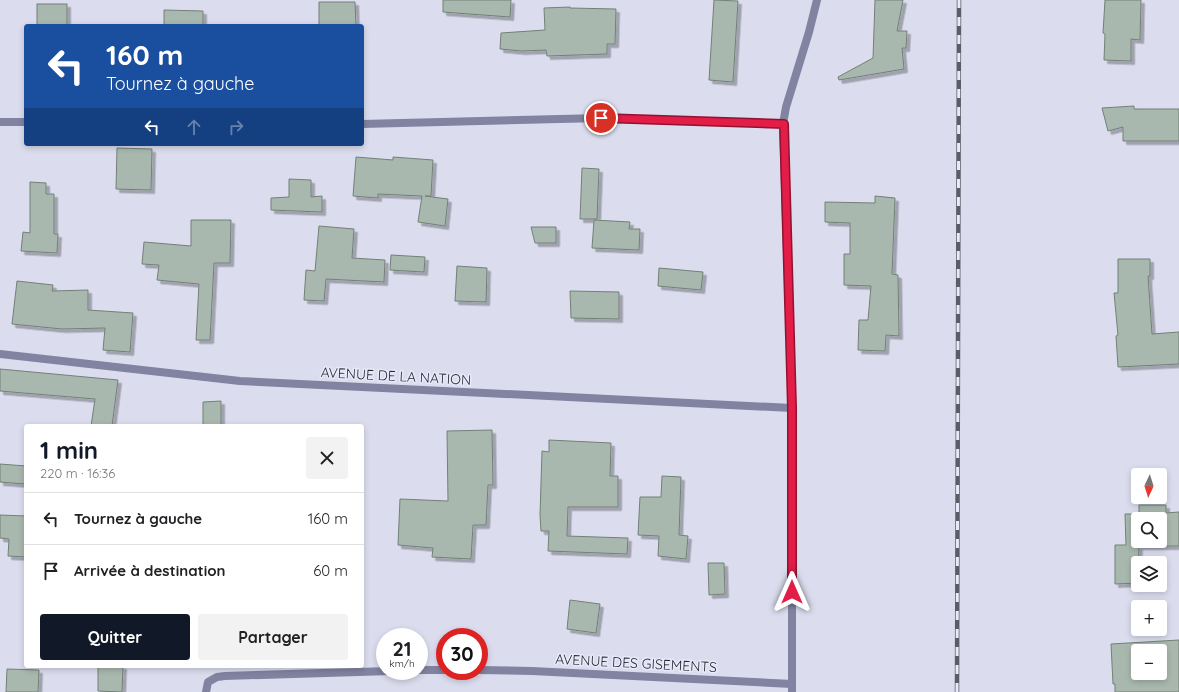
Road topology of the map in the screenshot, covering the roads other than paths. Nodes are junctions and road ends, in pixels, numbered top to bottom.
1 (817, 0) edge
2 (0, 122) edge
3 (24, 122) edge
4 (364, 124) edge
5 (784, 124) junction
6 (0, 354) edge
7 (792, 408) junction
8 (488, 670) edge
9 (376, 671) edge
10 (792, 688) edge
11 (206, 692) edge

1 - 5 street
2 - 3 street
4 - 5 street
5 - 7 street
6 - 7 street, AVENUE DE LA NATION
7 - 10 street
8 - 10 street, AVENUE DES GISEMENTS
9 - 11 street

